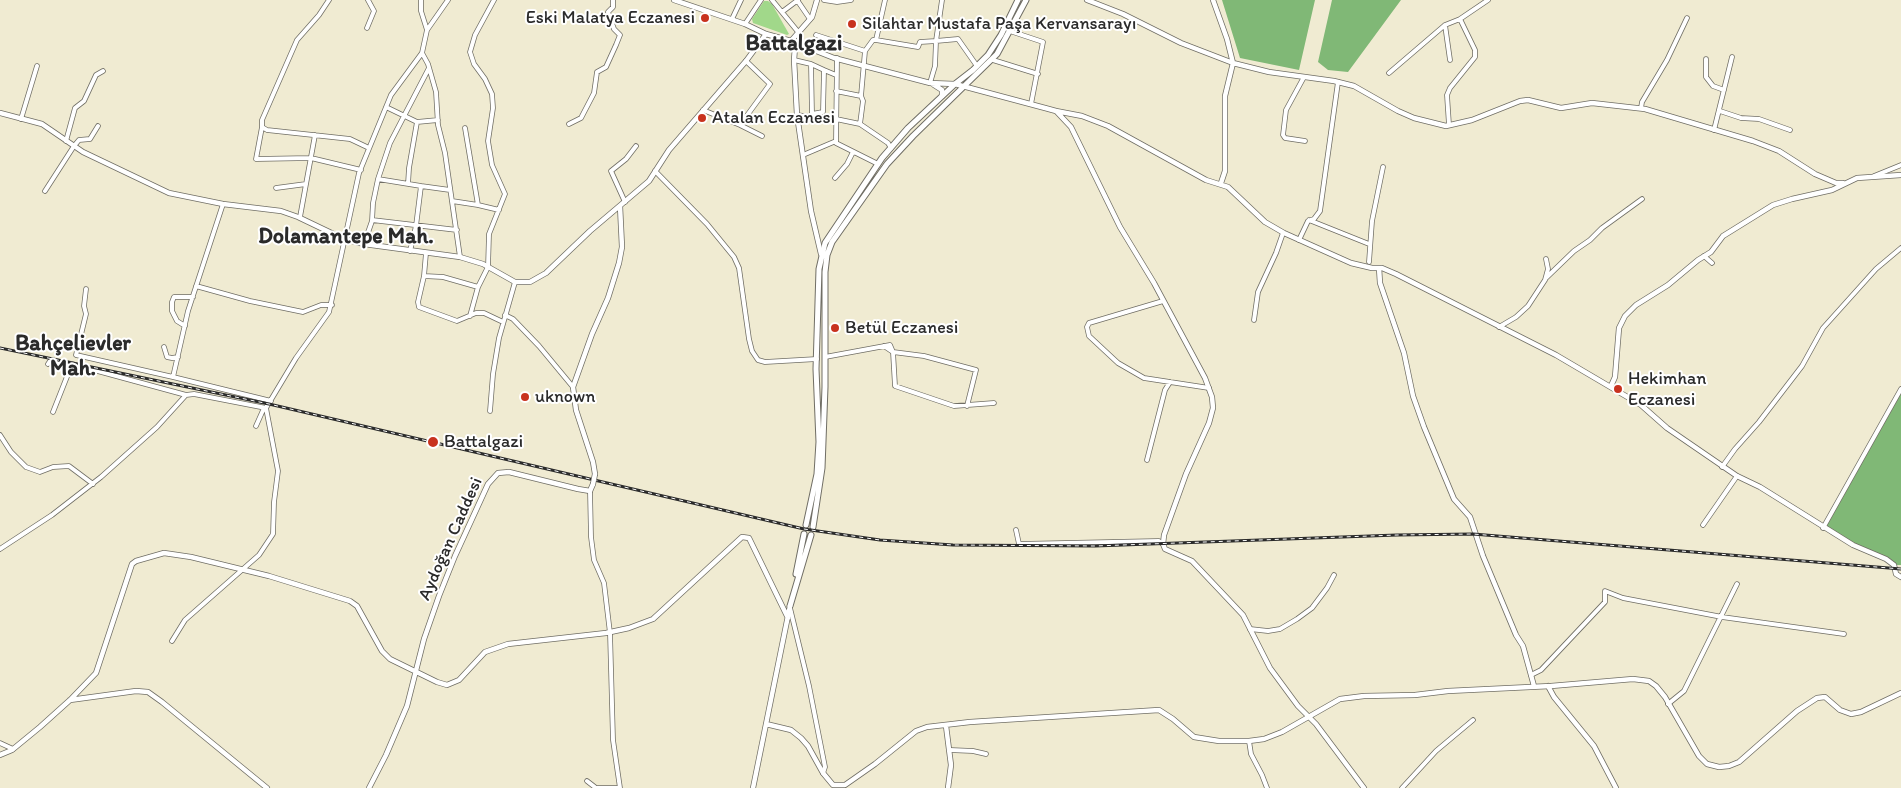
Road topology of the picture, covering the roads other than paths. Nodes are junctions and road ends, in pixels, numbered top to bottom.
1 (329, 0) edge
2 (368, 0) edge
3 (421, 0) edge
4 (448, 0) edge
5 (494, 0) edge
6 (613, 0) edge
7 (674, 0) edge
8 (695, 0) edge
9 (741, 0) edge
10 (761, 0) edge
11 (772, 0) edge
12 (797, 0) edge
13 (817, 0) edge
14 (824, 0) edge
15 (851, 0) edge
16 (885, 0) edge
17 (942, 0) edge
18 (1018, 0) edge
19 (1026, 0) edge
20 (1087, 0) edge
21 (1213, 0) edge
22 (1488, 0) edge
23 (844, 1) edge
24 (692, 6) junction
25 (782, 12) junction
26 (1687, 18) dead end
27 (732, 19) junction
28 (810, 19) junction
29 (1460, 19) junction
30 (745, 24) junction
31 (1445, 25) junction
32 (367, 28) dead end
33 (427, 30) junction
34 (1010, 31) junction
35 (798, 33) junction
36 (766, 34) junction
37 (816, 36) dead end
38 (876, 40) junction
39 (791, 41) junction
40 (936, 41) junction
41 (865, 51) junction
42 (422, 53) junction
43 (1732, 57) dead end
44 (837, 58) junction
45 (1706, 59) dead end
46 (794, 60) junction
47 (993, 60) junction
48 (1450, 60) dead end
49 (746, 61) junction
50 (1232, 63) junction
51 (811, 64) junction
52 (37, 66) dead end
53 (864, 66) junction
54 (977, 66) junction
55 (429, 68) junction
56 (824, 70) junction
57 (103, 71) dead end
58 (1389, 73) dead end
59 (1038, 74) junction
60 (836, 75) junction
61 (1304, 77) junction
62 (1338, 82) junction
63 (930, 83) junction
64 (954, 84) junction
65 (964, 87) junction
66 (1724, 90) junction
67 (836, 91) junction
68 (861, 96) junction
69 (942, 96) junction
70 (1031, 104) junction
71 (386, 107) junction
72 (1641, 108) junction
73 (703, 110) junction
74 (1056, 111) junction
75 (1720, 111) junction
76 (0, 113) edge
77 (812, 114) junction
78 (405, 115) junction
79 (796, 115) junction
80 (21, 119) junction
81 (836, 119) junction
82 (438, 120) junction
83 (416, 122) junction
84 (569, 124) dead end
85 (860, 124) junction
86 (740, 125) junction
87 (1449, 125) junction
88 (98, 126) dead end
89 (262, 127) junction
90 (465, 128) dead end
91 (1714, 130) junction
92 (1790, 130) dead end
93 (316, 135) junction
94 (762, 136) dead end
95 (66, 140) junction
96 (836, 141) junction
97 (1305, 142) dead end
98 (74, 146) junction
99 (636, 146) dead end
100 (370, 148) junction
101 (890, 148) junction
102 (853, 152) junction
103 (803, 155) junction
104 (310, 158) junction
105 (878, 164) junction
106 (1901, 165) edge
107 (1383, 167) dead end
108 (360, 170) junction
109 (655, 171) junction
110 (1901, 174) edge
111 (1874, 176) junction
112 (835, 178) dead end
113 (378, 179) junction
114 (1221, 183) junction
115 (1843, 183) junction
116 (306, 184) junction
117 (408, 184) junction
118 (421, 186) junction
119 (276, 188) dead end
120 (450, 190) junction
121 (45, 191) dead end
122 (1642, 199) dead end
123 (452, 201) junction
124 (625, 202) junction
125 (222, 204) junction
126 (478, 205) junction
127 (620, 206) junction
128 (499, 210) junction
129 (300, 218) junction
130 (372, 220) junction
131 (1309, 220) junction
132 (416, 226) junction
133 (458, 230) junction
134 (1282, 232) junction
135 (344, 239) junction
136 (1300, 240) junction
137 (364, 244) junction
138 (1369, 244) junction
139 (1901, 248) edge
140 (410, 251) junction
141 (426, 253) junction
142 (824, 254) junction
143 (1704, 256) junction
144 (460, 257) junction
145 (1546, 259) dead end
146 (1369, 262) dead end
147 (1712, 263) dead end
148 (488, 267) junction
149 (1379, 268) junction
150 (424, 276) junction
151 (1546, 278) junction
152 (515, 282) junction
153 (196, 286) junction
154 (478, 287) junction
155 (86, 289) dead end
156 (193, 297) junction
157 (1163, 301) junction
158 (332, 305) junction
159 (79, 313) dead end
160 (86, 314) junction
161 (505, 315) junction
162 (470, 316) junction
163 (1254, 320) dead end
164 (502, 322) junction
165 (185, 326) junction
166 (1499, 327) junction
167 (164, 348) dead end
168 (893, 352) junction
169 (178, 357) junction
170 (824, 357) junction
171 (817, 359) junction
172 (48, 364) dead end
173 (72, 364) junction
174 (173, 377) junction
175 (1170, 382) junction
176 (1611, 386) junction
177 (573, 387) junction
178 (1209, 388) junction
179 (1901, 389) edge
180 (186, 395) junction
181 (271, 401) junction
182 (994, 403) dead end
183 (967, 406) junction
184 (265, 408) junction
185 (490, 411) dead end
186 (53, 412) dead end
187 (256, 426) dead end
188 (0, 435) edge
189 (1147, 460) dead end
190 (1722, 467) junction
191 (1737, 476) junction
192 (93, 484) junction
193 (590, 491) junction
194 (1703, 525) dead end
195 (806, 526) dead end
196 (813, 527) dead end
197 (1823, 528) junction
198 (1016, 530) dead end
199 (804, 534) dead end
200 (811, 535) dead end
201 (1163, 544) junction
202 (0, 549) edge
203 (242, 570) junction
204 (1334, 574) dead end
205 (1901, 577) edge
206 (1737, 584) dead end
207 (790, 606) junction
208 (1722, 617) junction
209 (788, 618) junction
210 (1250, 629) junction
211 (610, 632) junction
212 (1844, 634) dead end
213 (172, 641) dead end
214 (416, 671) junction
215 (1531, 675) junction
216 (1534, 686) junction
217 (1548, 686) junction
218 (1901, 694) edge
219 (70, 700) junction
220 (1668, 704) junction
221 (1309, 717) junction
222 (1473, 720) dead end
223 (766, 724) junction
224 (946, 726) junction
225 (1249, 741) junction
226 (0, 743) edge
227 (13, 750) junction
228 (950, 750) junction
229 (986, 754) dead end
230 (0, 755) edge
231 (823, 773) junction
232 (587, 781) dead end
233 (833, 786) edge
234 (266, 788) edge
235 (369, 788) edge
236 (620, 788) edge
237 (753, 788) edge
238 (948, 788) edge
239 (1267, 788) edge
240 (1364, 788) edge
241 (1402, 788) edge
242 (1616, 788) edge

1 - 89 street
2 - 32 street
3 - 33 street
4 - 33 street
5 - 128 street
6 - 84 street
7 - 24 street
8 - 24 street
9 - 27 street
10 - 30 street
11 - 25 street
12 - 25 street
12 - 28 street
13 - 28 street
14 - 23 street
15 - 23 street
16 - 38 street
17 - 40 street
18 - 54 main road
19 - 34 main road
20 - 50 street
21 - 50 street
22 - 29 street
24 - 27 street
25 - 35 street
26 - 72 street
27 - 30 street
28 - 35 street
29 - 31 street
29 - 87 street
30 - 36 street
31 - 48 street
31 - 58 street
33 - 42 street
34 - 47 main road
34 - 59 street
35 - 39 street
36 - 39 street
36 - 49 street
37 - 41 street
38 - 40 street
38 - 41 street
39 - 44 street
39 - 46 street
40 - 54 street
40 - 63 street
41 - 53 street
42 - 55 street
42 - 71 street
43 - 66 street
44 - 53 street
44 - 60 street
45 - 66 street
46 - 51 street
46 - 79 street
47 - 59 street
47 - 65 main road
49 - 73 street
49 - 86 street
50 - 61 street
50 - 114 street
51 - 56 street
51 - 77 street
52 - 80 street
53 - 63 street
53 - 68 street
54 - 64 main road
55 - 78 street
55 - 82 street
56 - 60 street
56 - 77 street
57 - 95 street
59 - 70 street
60 - 67 street
61 - 62 street
61 - 97 street
62 - 87 street
62 - 131 street
63 - 64 street
63 - 69 street
64 - 65 street
64 - 69 main road
65 - 70 street
65 - 142 main road
66 - 75 street
67 - 68 street
67 - 81 street
68 - 85 street
69 - 101 main road
70 - 74 street
71 - 78 street
71 - 100 street
72 - 87 street
72 - 91 street
73 - 86 street
73 - 109 street
74 - 114 street
74 - 157 street
75 - 91 street
75 - 92 street
76 - 80 street
77 - 79 street
78 - 83 street
78 - 113 street
79 - 103 street
80 - 95 street
81 - 85 street
81 - 96 street
82 - 83 street
82 - 120 street
83 - 117 street
85 - 101 street
86 - 94 street
88 - 98 street
89 - 93 street
89 - 104 street
90 - 126 street
91 - 115 street
93 - 100 street
93 - 104 street
95 - 98 street
96 - 102 street
96 - 103 street
98 - 121 street
98 - 125 street
99 - 124 street
100 - 108 street
101 - 105 main road
102 - 105 street
102 - 112 street
103 - 142 street
104 - 108 street
104 - 116 street
105 - 142 main road
106 - 111 street
107 - 138 street
108 - 135 street
109 - 124 street
109 - 171 street
110 - 111 street
111 - 115 street
113 - 117 street
113 - 130 street
114 - 134 street
115 - 143 street
116 - 119 street
116 - 129 street
117 - 118 street
118 - 120 street
118 - 132 street
120 - 123 street
122 - 151 street
123 - 126 street
123 - 133 street
124 - 127 street
125 - 129 street
125 - 153 street
126 - 128 street
127 - 152 street
127 - 177 street
128 - 148 street
129 - 135 street
130 - 132 street
130 - 137 street
131 - 136 street
131 - 138 street
132 - 133 street
132 - 140 street
133 - 144 street
134 - 136 street
134 - 163 street
135 - 137 street
135 - 158 street
136 - 149 street
137 - 140 street
138 - 146 street
139 - 190 street
140 - 141 street
141 - 144 street
141 - 150 street
142 - 170 main road
142 - 171 main road
143 - 147 street
143 - 176 street
144 - 148 street
145 - 151 street
148 - 152 street
148 - 154 street
149 - 166 street
149 - 215 street
150 - 154 street
150 - 162 street
151 - 166 street
152 - 161 street
153 - 156 street
153 - 158 street
154 - 162 street
155 - 160 street
156 - 165 street
156 - 165 street
157 - 175 street
157 - 178 street
158 - 181 street
159 - 160 street
160 - 174 street
161 - 164 street
161 - 177 street
162 - 164 street
164 - 185 street
165 - 169 street
166 - 176 street
167 - 169 street
168 - 170 street
168 - 183 street
168 - 183 street
169 - 174 street
170 - 196 main road
171 - 195 main road
172 - 173 street
173 - 180 street
173 - 186 street
174 - 181 street
175 - 178 street
175 - 189 street
176 - 190 street
177 - 193 street, bridge
178 - 201 street
179 - 197 street
180 - 184 street
180 - 192 street
181 - 184 street
182 - 183 street
184 - 187 street
184 - 203 street
188 - 192 street
190 - 191 street
191 - 194 street
191 - 197 street
192 - 202 street
193 - 211 street
193 - 214 street, Aydoğan Caddesi
197 - 205 street
198 - 201 street
199 - 207 main road
200 - 207 main road
201 - 210 street
203 - 213 street
203 - 214 street
203 - 219 street
204 - 210 street
206 - 208 street
207 - 209 street
207 - 231 street
208 - 212 street
208 - 215 street
208 - 220 street
209 - 211 street
209 - 223 street
210 - 221 street
211 - 214 street
211 - 236 street
214 - 235 street, Aydoğan Caddesi
215 - 216 street
216 - 217 street
216 - 221 street
217 - 220 street
217 - 242 street
218 - 220 street
219 - 227 street
219 - 234 street
221 - 225 street
221 - 240 street
222 - 241 street
223 - 231 street
223 - 237 street
224 - 225 street
224 - 228 street
224 - 233 street
225 - 239 street
226 - 227 street
227 - 230 street
228 - 229 street
228 - 238 street
231 - 233 street
232 - 236 street

